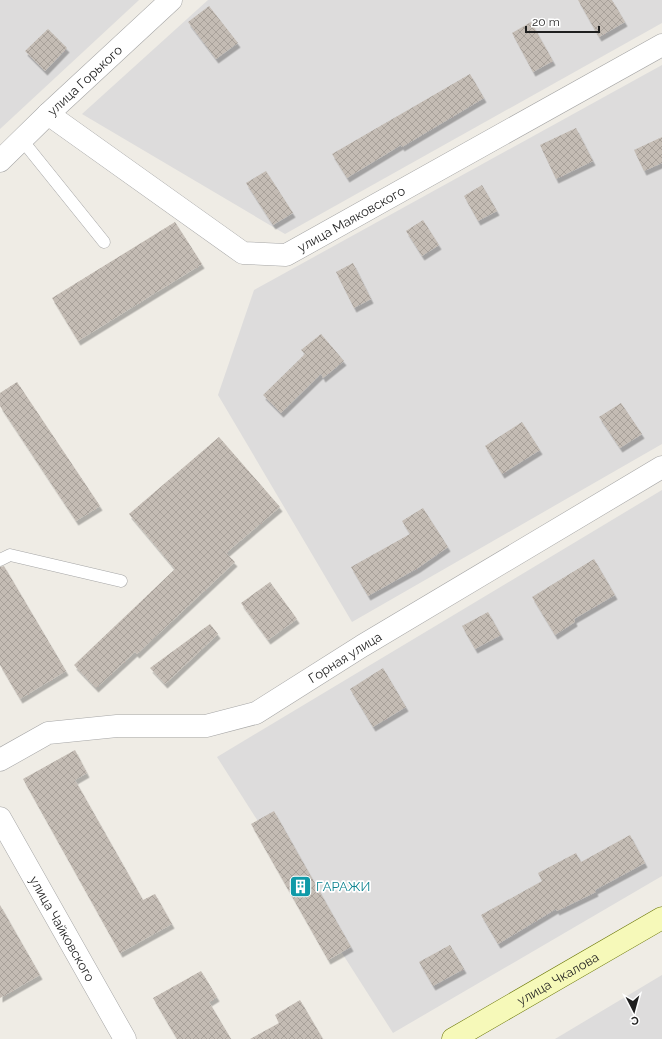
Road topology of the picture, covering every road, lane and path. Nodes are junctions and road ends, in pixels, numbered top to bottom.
1 (171, 0) edge
2 (662, 45) edge
3 (48, 114) junction
4 (22, 140) junction
5 (0, 161) edge
6 (104, 242) dead end
7 (662, 466) edge
8 (0, 560) edge
9 (121, 581) dead end
10 (0, 760) edge
11 (0, 818) edge
12 (662, 918) edge
13 (125, 1039) edge
14 (453, 1039) edge

1 - 3 street, улица Горького
2 - 3 street, улица Маяковского
3 - 4 street, улица Горького
4 - 5 street, улица Горького
4 - 6 lane
7 - 10 street, Горная улица
8 - 9 lane
11 - 13 street, улица Чайковского
12 - 14 main road, улица Чкалова

